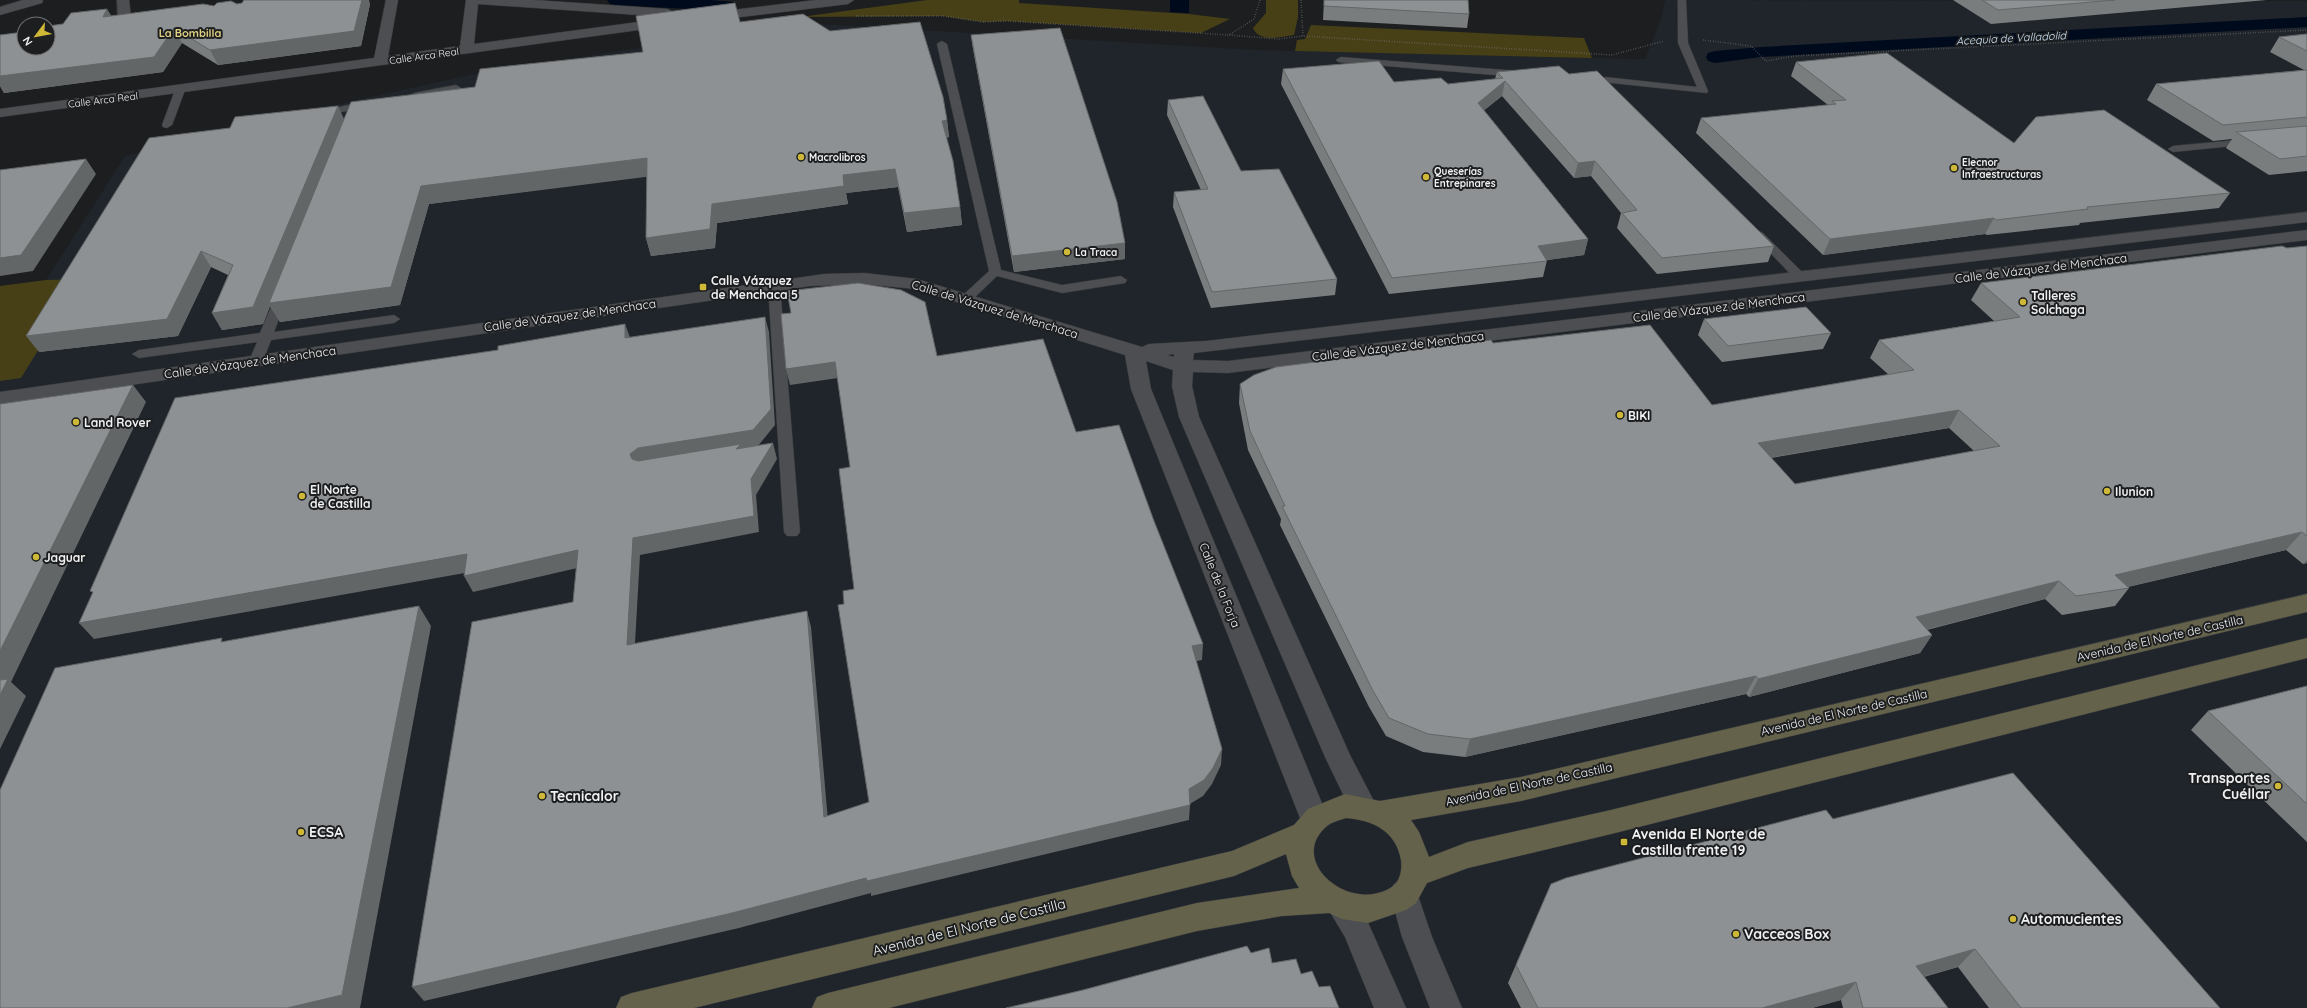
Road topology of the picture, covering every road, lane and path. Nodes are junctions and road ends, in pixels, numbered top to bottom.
1 (37, 0) edge
2 (123, 0) edge
3 (392, 0) edge
4 (472, 0) edge
5 (476, 0) edge
6 (848, 0) edge
7 (1260, 0) edge
8 (1301, 0) edge
9 (1682, 0) edge
10 (0, 11) edge
11 (856, 16) dead end
12 (700, 17) edge
13 (125, 25) edge
14 (2307, 30) edge
15 (1229, 35) junction
16 (1303, 36) junction
17 (1683, 40) junction
18 (942, 44) dead end
19 (466, 50) junction
20 (1341, 60) dead end
21 (380, 62) junction
22 (1528, 74) edge
23 (456, 88) edge
24 (180, 90) junction
25 (1616, 91) edge
26 (403, 98) edge
27 (0, 113) edge
28 (306, 116) edge
29 (167, 125) dead end
30 (349, 129) edge
31 (2260, 141) edge
32 (2173, 149) dead end
33 (2307, 217) edge
34 (1750, 226) edge
35 (2307, 235) edge
36 (995, 272) junction
37 (1800, 277) junction
38 (1121, 280) dead end
39 (286, 284) edge
40 (774, 286) junction
41 (966, 299) junction
42 (394, 319) dead end
43 (266, 336) junction
44 (1134, 350) junction
45 (139, 354) dead end
46 (1183, 358) junction
47 (256, 361) junction
48 (0, 398) edge
49 (786, 447) junction
50 (770, 449) edge
51 (792, 532) dead end
52 (2307, 603) edge
53 (2307, 648) edge
54 (1372, 810) junction
55 (1309, 826) junction
56 (1409, 884) junction
57 (1336, 903) junction
58 (632, 1008) edge
59 (828, 1008) edge
60 (1390, 1008) edge
61 (1446, 1008) edge

1 - 10 street
2 - 13 street
3 - 21 street
4 - 19 street
5 - 19 street, Calle Arca Real
6 - 12 street
7 - 15 path
8 - 16 path
9 - 17 lane
11 - 15 path
14 - 17 path
15 - 16 path
16 - 17 path
17 - 25 lane
18 - 36 lane
19 - 21 street, Calle Arca Real
20 - 22 lane
21 - 24 street, Calle Arca Real
23 - 26 lane
24 - 27 street, Calle Arca Real
24 - 29 lane
28 - 30 lane
31 - 32 lane
33 - 37 street, Calle de Vázquez de Menchaca
34 - 37 lane
35 - 46 street, Calle de Vázquez de Menchaca
36 - 38 lane
36 - 41 lane
37 - 46 street, Calle de Vázquez de Menchaca
39 - 43 lane
40 - 41 street, Calle de Vázquez de Menchaca
40 - 47 street, Calle de Vázquez de Menchaca
40 - 49 lane
41 - 44 street, Calle de Vázquez de Menchaca
42 - 43 lane
43 - 45 lane
43 - 47 lane
44 - 46 street, Calle de Vázquez de Menchaca
44 - 55 street, Calle de la Forja
46 - 54 street
47 - 48 street, Calle de Vázquez de Menchaca
49 - 50 lane
49 - 51 lane
52 - 54 street, Avenida de El Norte de Castilla
53 - 56 street
54 - 55 street, Avenida de El Norte de Castilla
54 - 56 street
55 - 57 street
55 - 58 street, Avenida de El Norte de Castilla
56 - 57 street
56 - 61 street
57 - 59 street
57 - 60 street

